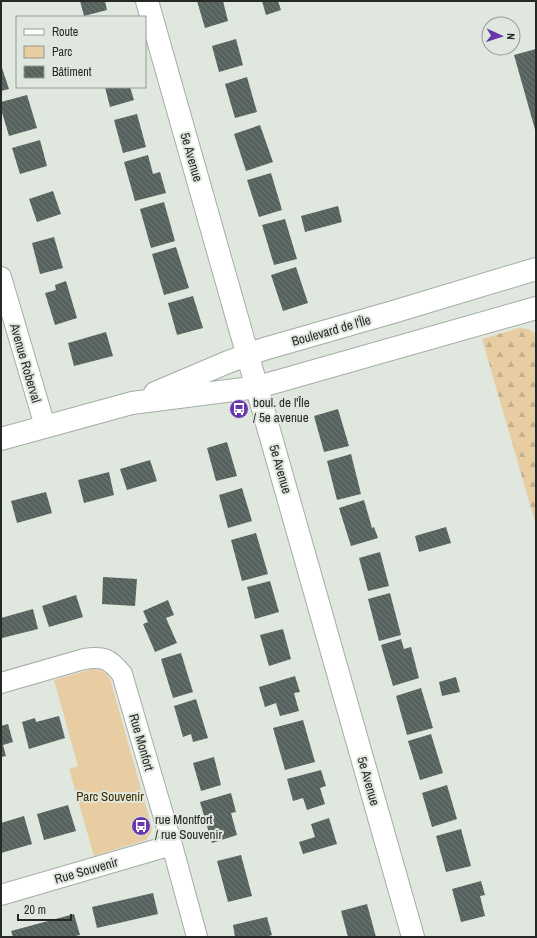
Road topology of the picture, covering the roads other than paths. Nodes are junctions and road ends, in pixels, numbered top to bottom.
1 (147, 1) edge
2 (536, 269) edge
3 (1, 277) edge
4 (536, 308) edge
5 (248, 354) junction
6 (258, 387) junction
7 (132, 403) junction
8 (45, 426) junction
9 (1, 439) edge
10 (1, 683) edge
11 (172, 845) junction
12 (1, 895) edge
13 (197, 937) edge
14 (413, 937) edge

1 - 5 street, 5e Avenue
2 - 5 street, Boulevard de l'Île
3 - 8 street, Avenue Roberval
4 - 6 street, Boulevard de l'Île
5 - 6 street, 5e Avenue
5 - 7 street, Boulevard de l'Île
6 - 7 street, Boulevard de l'Île
6 - 14 street, 5e Avenue
7 - 8 street, Boulevard de l'Île
8 - 9 street, Boulevard de l'Île
10 - 11 street, Rue Monfort
11 - 12 street, Rue Souvenir
11 - 13 street, Rue Monfort

